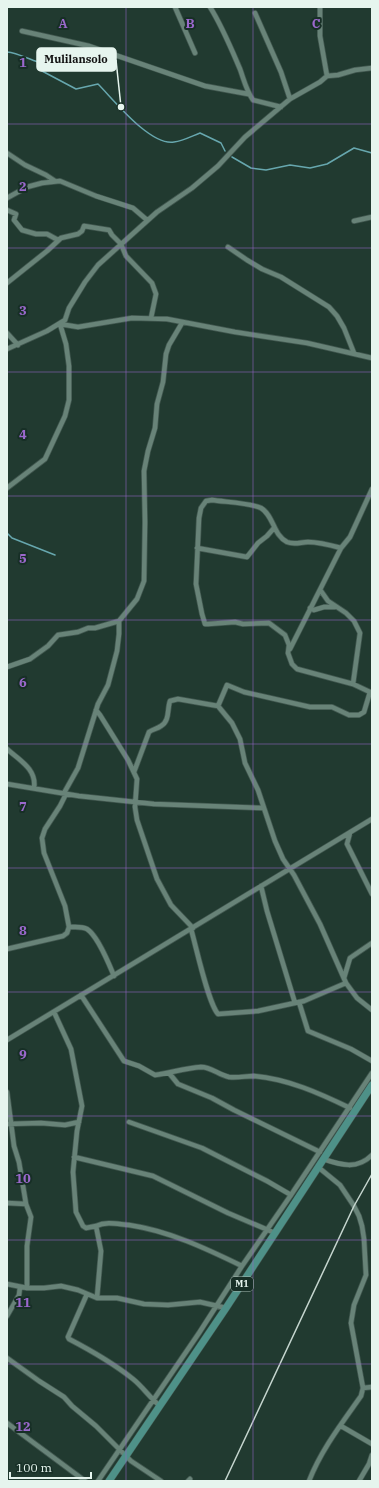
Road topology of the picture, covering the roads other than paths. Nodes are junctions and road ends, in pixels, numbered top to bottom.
1 (175, 7) edge
2 (210, 7) edge
3 (320, 7) edge
4 (255, 14) dead end
5 (22, 31) dead end
6 (195, 53) dead end
7 (372, 68) edge
8 (327, 76) junction
9 (248, 94) junction
10 (290, 99) junction
11 (281, 107) junction
12 (7, 152) edge
13 (56, 181) junction
14 (7, 198) edge
15 (7, 210) edge
16 (372, 217) edge
17 (147, 220) junction
18 (354, 222) dead end
19 (58, 240) junction
20 (121, 244) junction
21 (228, 247) dead end
22 (7, 283) edge
23 (151, 318) junction
24 (182, 323) junction
25 (60, 324) junction
26 (7, 333) edge
27 (18, 345) junction
28 (7, 349) edge
29 (354, 353) junction
30 (372, 358) edge
31 (7, 488) edge
32 (372, 489) edge
33 (274, 528) junction
34 (197, 548) junction
35 (341, 548) junction
36 (321, 591) junction
37 (335, 607) junction
38 (310, 608) junction
39 (119, 621) junction
40 (288, 653) junction
41 (7, 667) edge
42 (353, 684) junction
43 (371, 693) edge
44 (218, 706) junction
45 (96, 710) junction
46 (7, 749) edge
47 (134, 772) junction
48 (7, 784) edge
49 (34, 788) junction
50 (65, 793) junction
51 (136, 802) junction
52 (264, 808) junction
53 (372, 820) edge
54 (350, 833) junction
55 (290, 869) junction
56 (261, 886) junction
57 (372, 894) edge
58 (69, 927) junction
59 (192, 929) junction
60 (372, 943) edge
61 (7, 949) edge
62 (114, 976) junction
63 (345, 980) junction
64 (81, 995) junction
65 (297, 1002) junction
66 (372, 1010) edge
67 (54, 1012) junction
68 (7, 1040) edge
69 (372, 1061) edge
70 (169, 1073) junction
71 (372, 1073) edge
72 (372, 1085) edge
73 (7, 1092) edge
74 (350, 1108) junction
75 (79, 1122) junction
76 (129, 1122) dead end
77 (9, 1124) edge
78 (320, 1152) junction
79 (372, 1154) edge
80 (74, 1157) junction
81 (323, 1159) junction
82 (318, 1167) junction
83 (291, 1195) junction
84 (7, 1203) edge
85 (26, 1204) junction
86 (96, 1226) junction
87 (267, 1230) junction
88 (275, 1233) junction
89 (242, 1266) junction
90 (369, 1276) edge
91 (7, 1284) edge
92 (20, 1287) junction
93 (27, 1288) junction
94 (87, 1294) junction
95 (97, 1298) junction
96 (216, 1306) junction
97 (226, 1308) junction
98 (7, 1316) edge
99 (7, 1358) edge
100 (372, 1387) edge
101 (363, 1388) junction
102 (153, 1400) junction
103 (160, 1406) junction
104 (7, 1423) edge
105 (341, 1426) junction
106 (372, 1444) edge
107 (119, 1449) junction
108 (372, 1455) edge
109 (127, 1456) junction
110 (85, 1481) edge
111 (98, 1481) edge
112 (109, 1481) edge
113 (161, 1481) edge
114 (309, 1481) edge
115 (359, 1481) edge

1 - 6 street
2 - 9 street
3 - 8 street
4 - 10 street
5 - 9 street
7 - 8 street
8 - 10 street
9 - 11 street
10 - 11 street
11 - 17 street
12 - 13 street
13 - 14 street
13 - 17 street
15 - 19 street
16 - 18 street
17 - 20 street
19 - 20 street
19 - 22 street
20 - 23 street
20 - 25 street
21 - 29 street
23 - 24 street
23 - 25 street
24 - 29 street
24 - 39 street
25 - 27 street
25 - 31 street
26 - 27 street
27 - 28 street
29 - 30 street
32 - 35 street
33 - 34 street
33 - 34 street
33 - 35 street
34 - 40 street
35 - 36 street
36 - 37 street
36 - 38 street
37 - 38 street
37 - 42 street
38 - 40 street
39 - 41 street
39 - 45 street
40 - 42 street
42 - 43 street
43 - 44 street
44 - 47 street
44 - 52 street
45 - 47 street
45 - 50 street
46 - 49 street
47 - 51 street
48 - 49 street
49 - 50 street
50 - 51 street
50 - 58 street
51 - 52 street
51 - 59 street
52 - 55 street
53 - 54 street
54 - 55 street
54 - 57 street
55 - 56 street
55 - 63 street
56 - 59 street
56 - 65 street
58 - 61 street
58 - 62 street
59 - 62 street
59 - 65 street
60 - 63 street
62 - 64 street
63 - 65 street
63 - 66 street
64 - 67 street
64 - 70 street
65 - 69 street
67 - 68 street
67 - 75 street
70 - 74 street
70 - 78 street
71 - 74 street
72 - 81 main road, M1
73 - 77 street
74 - 78 street
75 - 77 street
75 - 80 street
76 - 83 street
77 - 85 street
78 - 83 street
79 - 81 street
80 - 86 street
80 - 87 street
81 - 82 main road, M1
82 - 88 main road, M1
82 - 90 street
83 - 87 street
84 - 85 street
85 - 93 street
86 - 89 street
86 - 95 street
87 - 88 street
87 - 89 street
88 - 97 main road, M1
89 - 96 street
90 - 101 street
91 - 92 street
92 - 93 street
92 - 98 street
93 - 94 street
94 - 95 street
94 - 102 street
95 - 96 street
96 - 97 street
96 - 102 street
97 - 103 main road, M1
99 - 107 street
100 - 101 street
101 - 105 street
102 - 103 street
102 - 107 street
103 - 109 main road, M1
104 - 110 street
105 - 106 street
105 - 114 street
107 - 109 street
107 - 111 street
108 - 115 street
109 - 112 main road, M1
109 - 113 street

